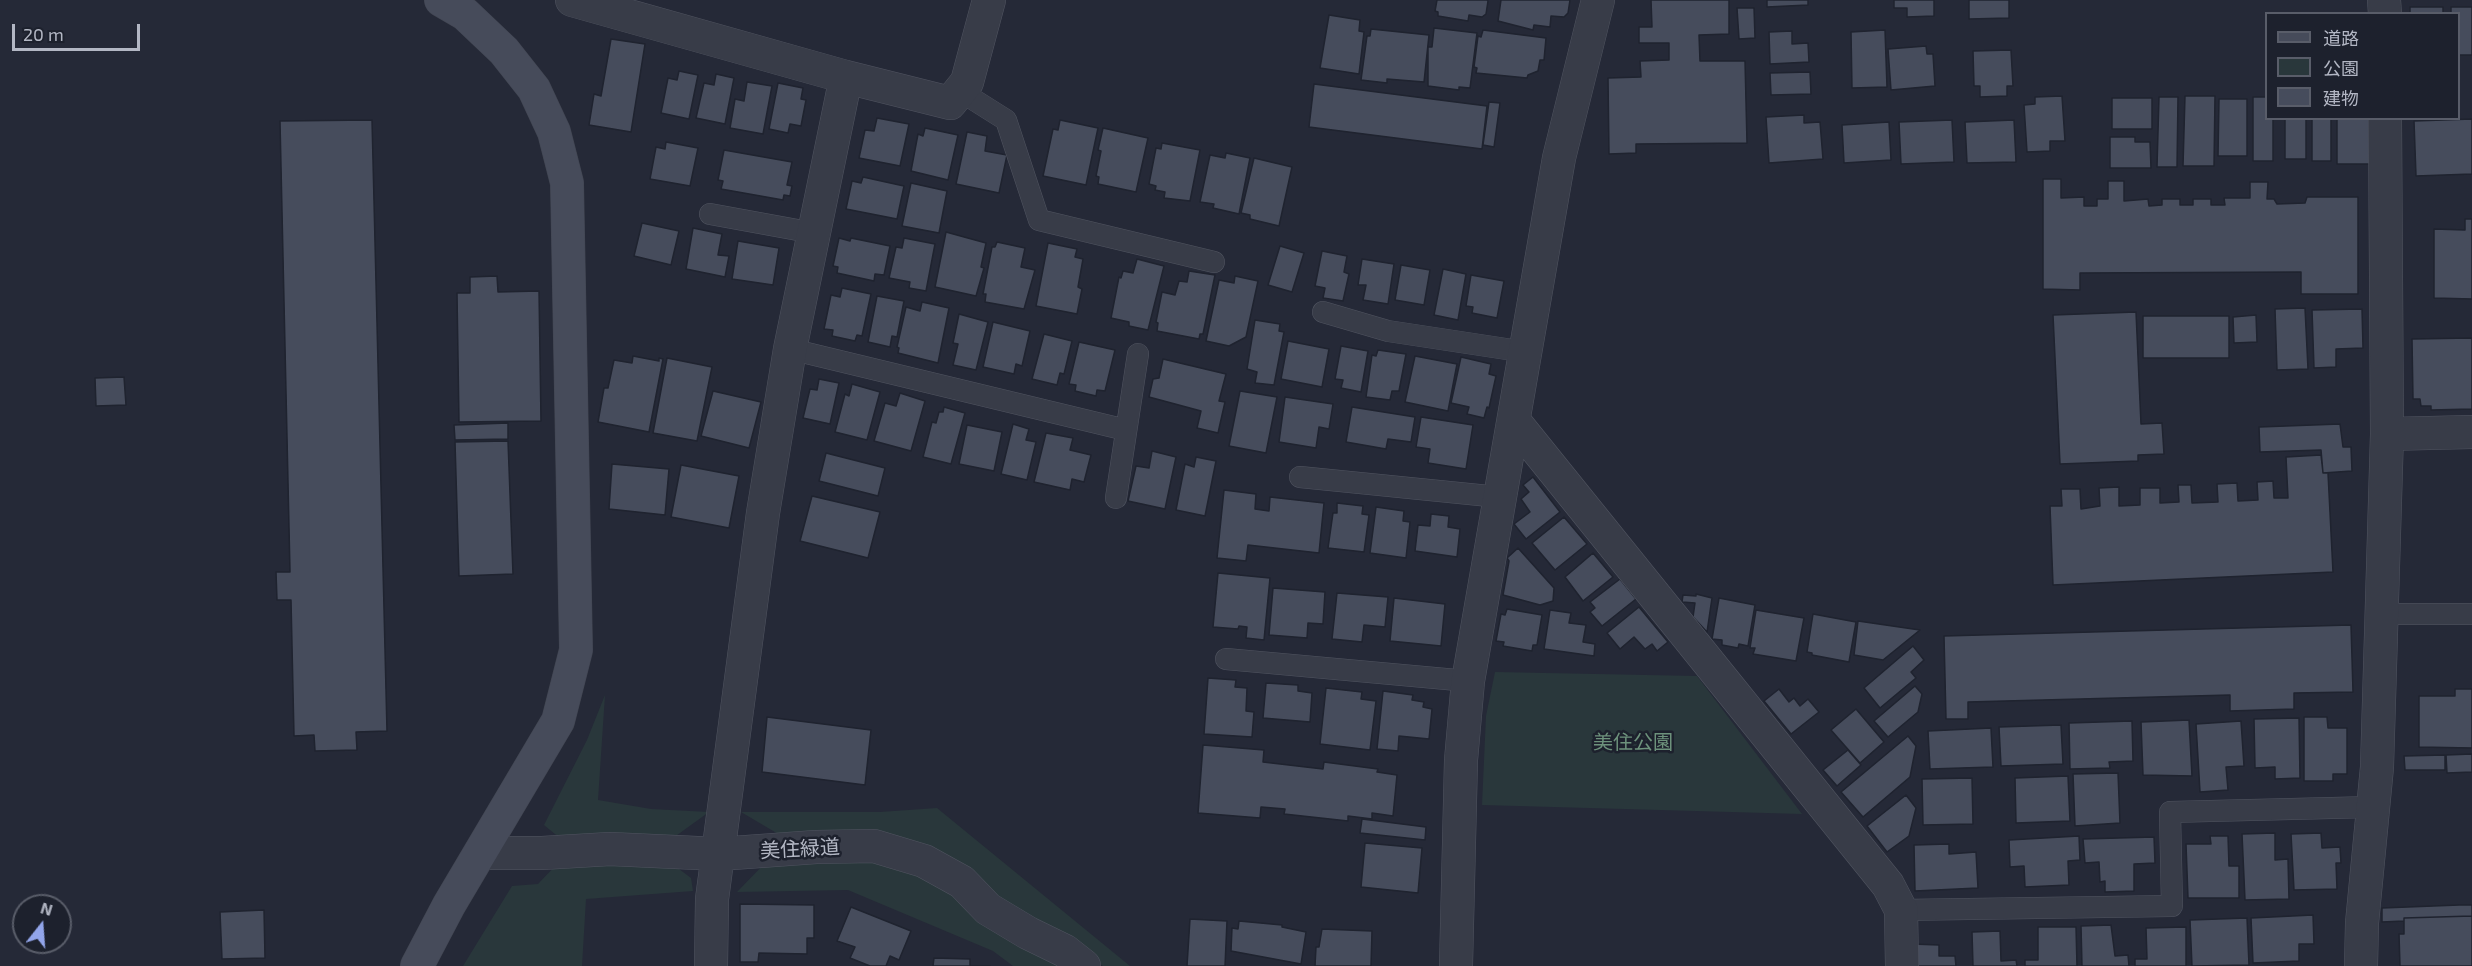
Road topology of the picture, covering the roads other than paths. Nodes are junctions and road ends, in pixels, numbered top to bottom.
1 (441, 0) edge
2 (572, 0) edge
3 (989, 0) edge
4 (1599, 0) edge
5 (846, 76) junction
6 (960, 91) junction
7 (2385, 120) edge
8 (710, 214) dead end
9 (814, 233) junction
10 (1214, 262) dead end
11 (1323, 312) dead end
12 (790, 350) junction
13 (1526, 352) junction
14 (1138, 354) dead end
15 (1514, 421) junction
16 (1126, 430) junction
17 (2472, 432) edge
18 (2387, 434) junction
19 (1300, 477) dead end
20 (1499, 497) junction
21 (1116, 498) dead end
22 (2382, 614) junction
23 (2472, 614) edge
24 (1226, 659) dead end
25 (1468, 681) junction
26 (2372, 807) junction
27 (482, 853) junction
28 (719, 854) junction
29 (1902, 910) junction
30 (417, 966) edge
31 (711, 966) edge
32 (1084, 966) edge
33 (1455, 966) edge
34 (1902, 966) edge
35 (2361, 966) edge

1 - 27 street
2 - 5 street
3 - 6 street
4 - 13 street
5 - 6 street
5 - 9 street
6 - 10 lane
7 - 18 street
8 - 9 lane
9 - 12 street
11 - 13 lane
12 - 16 lane
12 - 28 street
13 - 15 street
14 - 16 lane
15 - 20 street
15 - 29 street
16 - 21 lane
17 - 18 street
18 - 22 street
19 - 20 lane
20 - 25 street
22 - 23 lane
22 - 26 street
24 - 25 lane
25 - 33 street
26 - 29 lane
26 - 35 street
27 - 28 street, 美住緑道
27 - 30 street
28 - 31 street
28 - 32 street, 美住緑道
29 - 34 street

